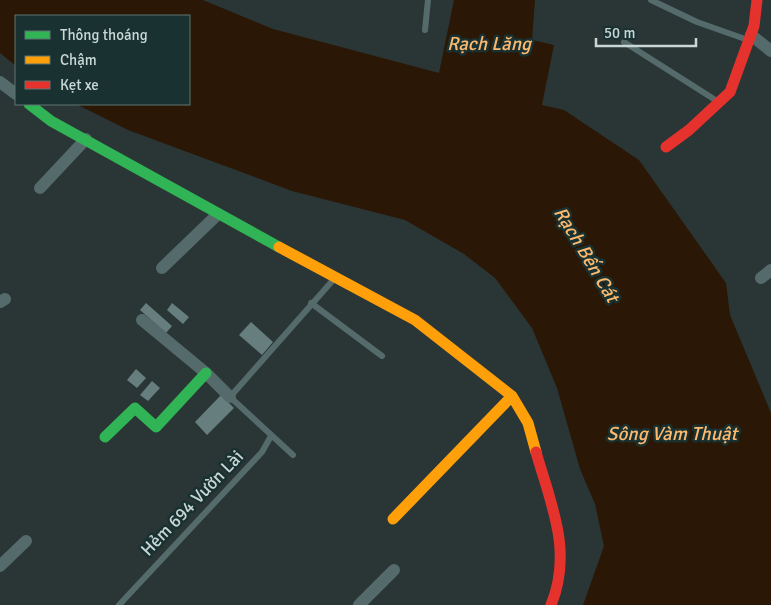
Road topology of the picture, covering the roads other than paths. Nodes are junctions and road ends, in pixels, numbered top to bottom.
1 (428, 0) edge
2 (651, 0) edge
3 (757, 0) edge
4 (425, 30) dead end
5 (750, 38) junction
6 (624, 42) dead end
7 (771, 51) edge
8 (718, 102) junction
9 (30, 105) edge
10 (86, 139) junction
11 (666, 147) dead end
12 (40, 188) dead end
13 (218, 214) junction
14 (162, 268) dead end
15 (335, 278) junction
16 (311, 303) junction
17 (142, 320) dead end
18 (382, 356) dead end
19 (206, 373) junction
20 (512, 396) junction
21 (230, 397) junction
22 (105, 436) dead end
23 (271, 436) junction
24 (293, 455) dead end
25 (393, 519) dead end
26 (26, 541) dead end
27 (0, 566) edge
28 (394, 570) dead end
29 (118, 605) edge
30 (359, 605) edge
31 (551, 605) edge

1 - 4 lane
2 - 5 lane
3 - 5 street
5 - 7 street
5 - 8 street
6 - 8 lane
8 - 11 street
9 - 10 street
10 - 12 street
10 - 13 street
13 - 14 street
13 - 15 street
15 - 16 lane
15 - 20 street
16 - 18 lane
16 - 21 lane
17 - 19 street
19 - 21 street
19 - 22 street
20 - 25 street
20 - 31 street
21 - 23 lane
23 - 24 lane
23 - 29 lane, Hẻm 694 Vườn Lài
26 - 27 street
28 - 30 street

